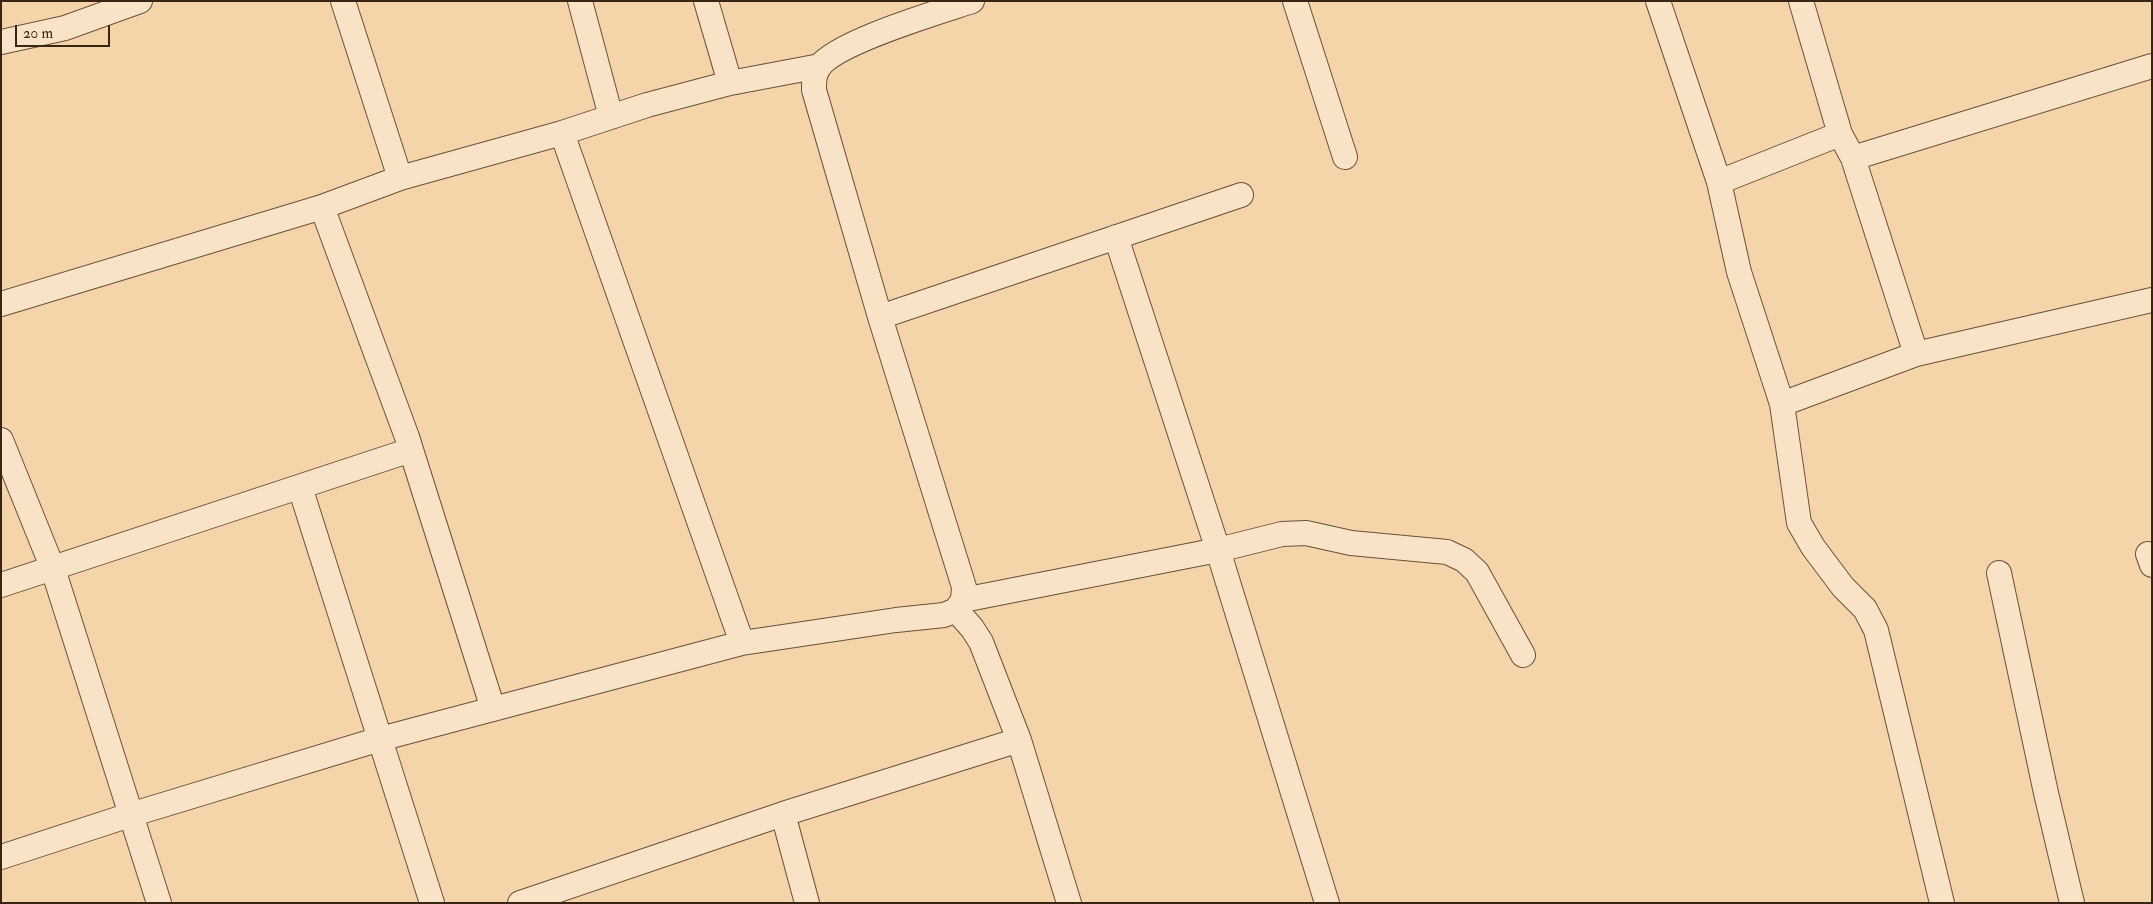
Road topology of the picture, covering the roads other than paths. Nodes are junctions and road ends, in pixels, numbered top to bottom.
1 (140, 1) edge
2 (343, 1) edge
3 (580, 1) edge
4 (706, 1) edge
5 (972, 1) edge
6 (1296, 1) edge
7 (1658, 1) edge
8 (1801, 1) edge
9 (1, 42) edge
10 (820, 66) junction
11 (2152, 66) edge
12 (730, 83) junction
13 (611, 117) junction
14 (562, 133) junction
15 (1840, 134) junction
16 (1346, 157) dead end
17 (1853, 158) junction
18 (400, 178) junction
19 (1719, 182) junction
20 (1241, 195) dead end
21 (322, 207) junction
22 (1116, 237) junction
23 (2152, 300) edge
24 (1, 304) edge
25 (880, 318) junction
26 (1916, 354) junction
27 (1782, 404) junction
28 (1, 440) edge
29 (411, 450) junction
30 (300, 487) junction
31 (1218, 550) junction
32 (53, 569) junction
33 (1999, 573) dead end
34 (1, 585) edge
35 (960, 605) junction
36 (742, 643) junction
37 (1523, 655) dead end
38 (493, 710) junction
39 (380, 739) junction
40 (1019, 740) junction
41 (783, 814) junction
42 (130, 815) junction
43 (1, 858) edge
44 (159, 903) edge
45 (432, 903) edge
46 (520, 903) edge
47 (807, 903) edge
48 (1068, 903) edge
49 (1328, 903) edge
50 (1942, 903) edge
51 (2072, 903) edge

1 - 9 street
2 - 18 street
3 - 13 street
4 - 12 street
5 - 10 street
6 - 16 street
7 - 19 street
8 - 15 street
10 - 12 street
10 - 25 street
11 - 17 street
12 - 13 street
13 - 14 street
14 - 18 street
14 - 36 street
15 - 17 street
15 - 19 street
17 - 26 street
18 - 21 street
19 - 27 street
20 - 22 street
21 - 24 street
21 - 29 street
22 - 25 street
22 - 31 street
23 - 26 street
25 - 35 street
26 - 27 street
27 - 50 street
28 - 32 street
29 - 30 street
29 - 38 street
30 - 32 street
30 - 39 street
31 - 35 street
31 - 37 street
31 - 49 street
32 - 34 street
32 - 42 street
33 - 51 street
35 - 36 street
35 - 40 street
36 - 38 street
38 - 39 street
39 - 42 street
39 - 45 street
40 - 41 street
40 - 48 street
41 - 46 street
41 - 47 street
42 - 43 street
42 - 44 street

